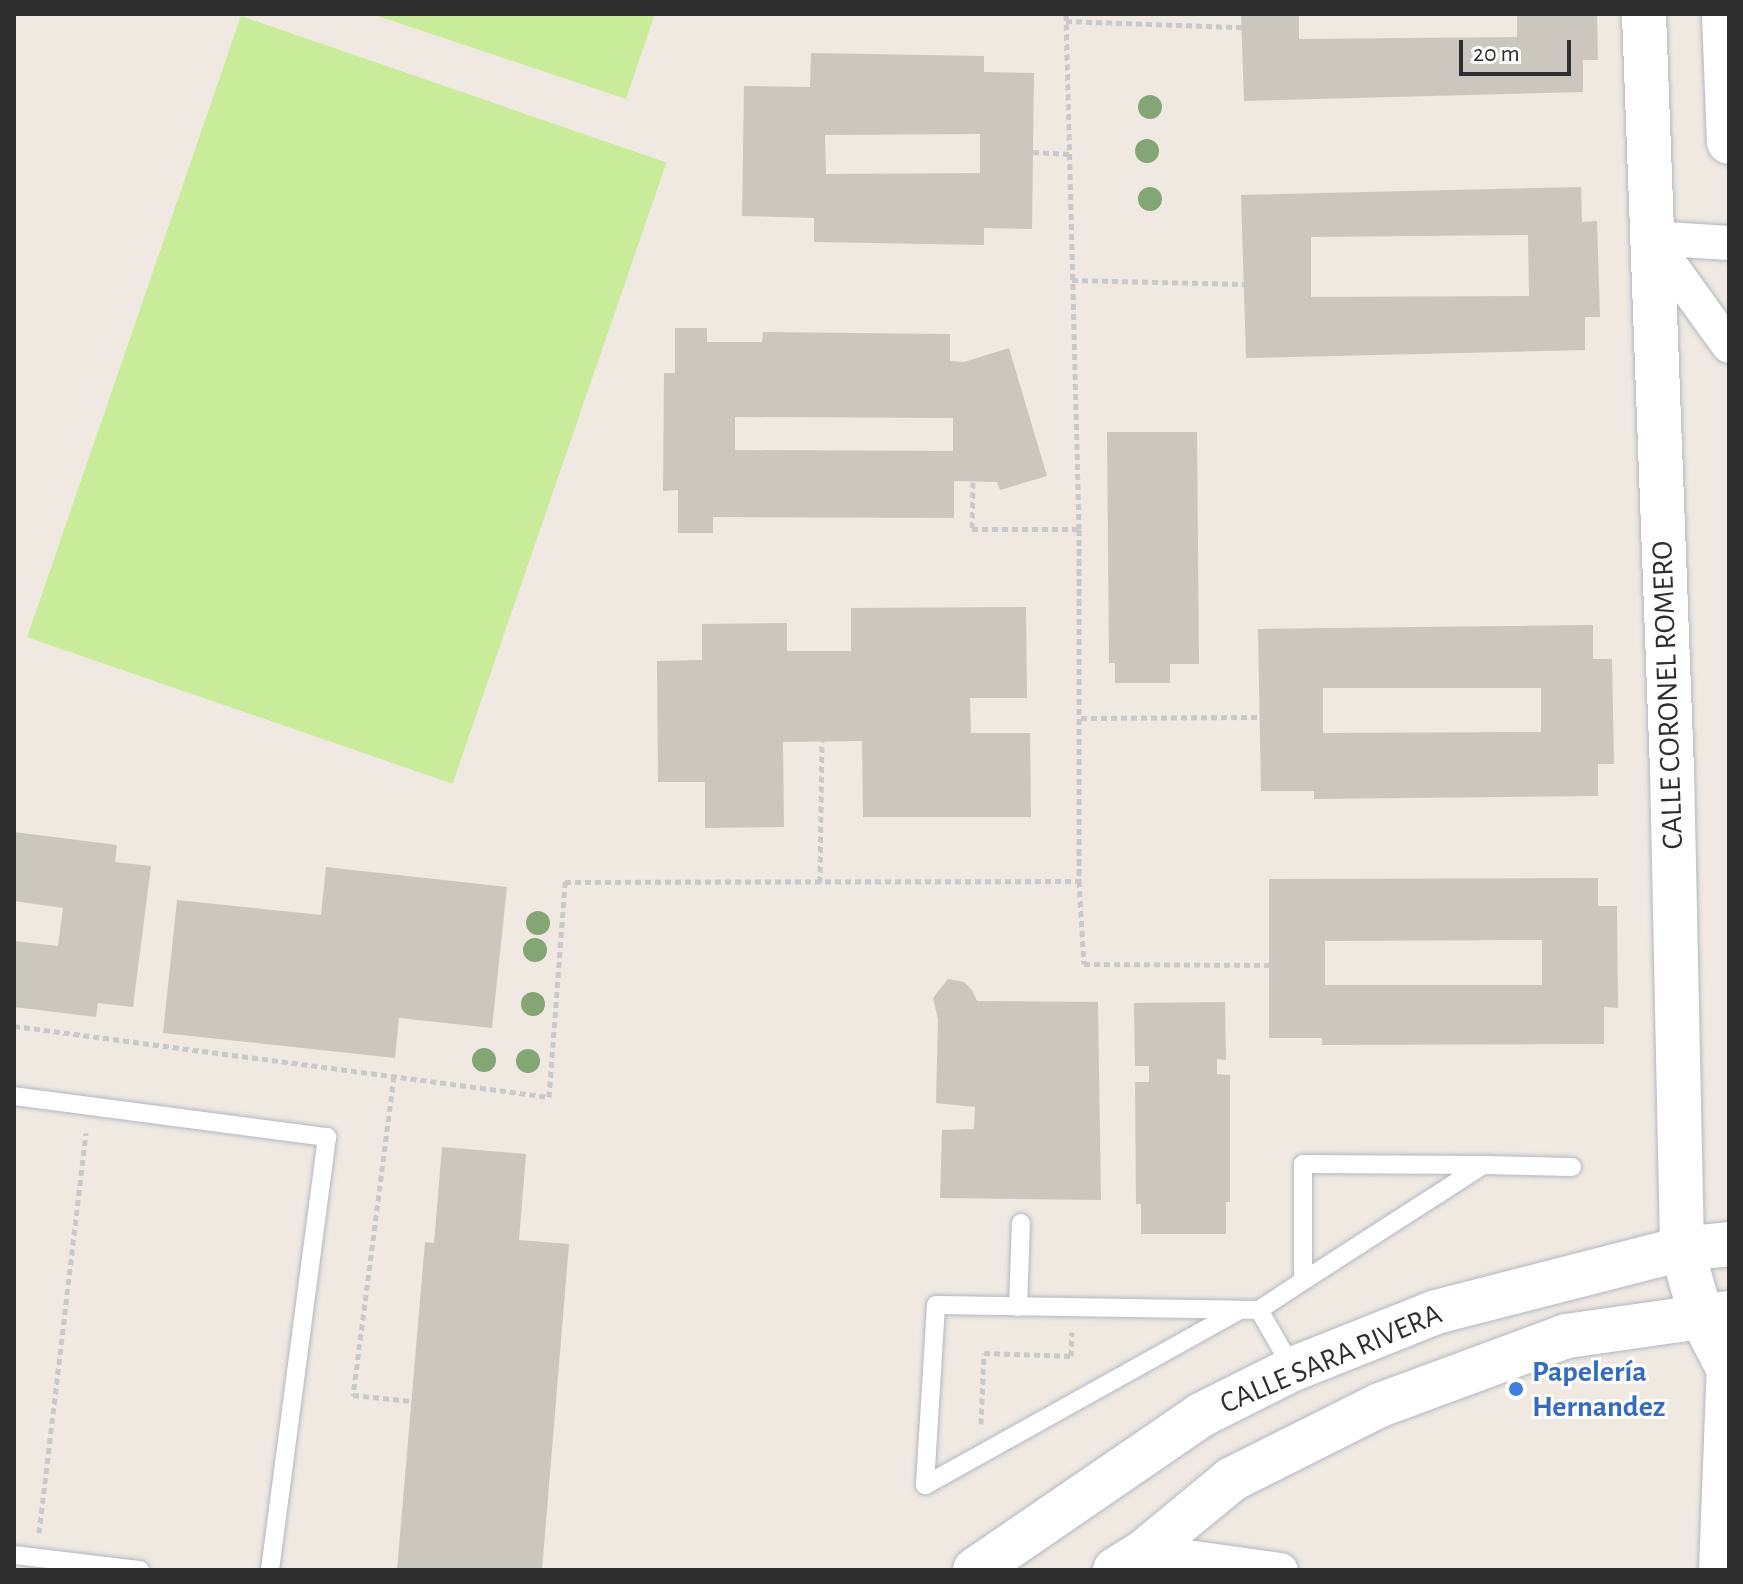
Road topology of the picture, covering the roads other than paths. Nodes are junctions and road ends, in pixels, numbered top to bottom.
1 (1644, 14) edge
2 (1724, 14) edge
3 (1729, 142) edge
4 (1651, 238) junction
5 (1729, 243) edge
6 (1729, 346) edge
7 (14, 1096) edge
8 (1483, 1165) junction
9 (1572, 1167) dead end
10 (1021, 1223) dead end
11 (1729, 1244) edge
12 (1682, 1249) junction
13 (1303, 1281) junction
14 (1018, 1307) junction
15 (1240, 1310) junction
16 (1259, 1310) junction
17 (1715, 1314) edge
18 (1728, 1366) edge
19 (1293, 1369) junction
20 (14, 1555) edge
21 (1130, 1560) edge
22 (140, 1570) edge
23 (270, 1570) edge
24 (975, 1570) edge
25 (1281, 1570) edge
26 (1721, 1570) edge

1 - 4 main road, CALLE CORONEL ROMERO
2 - 3 main road
4 - 5 street
4 - 6 street
4 - 12 main road, CALLE CORONEL ROMERO
7 - 23 lane
8 - 9 lane
8 - 13 lane
8 - 13 lane
10 - 14 lane
11 - 12 main road, CALLE SARA RIVERA
12 - 17 main road, CALLE CORONEL ROMERO
12 - 19 main road, CALLE SARA RIVERA
13 - 16 lane
14 - 15 lane
14 - 15 lane
15 - 16 lane
16 - 19 lane
17 - 18 main road, CALLE CORONEL ROMERO
17 - 21 main road, CALLE SARA RIVERA
18 - 26 main road, CALLE CORONEL ROMERO
19 - 24 main road, CALLE SARA RIVERA
20 - 22 lane
21 - 25 street

